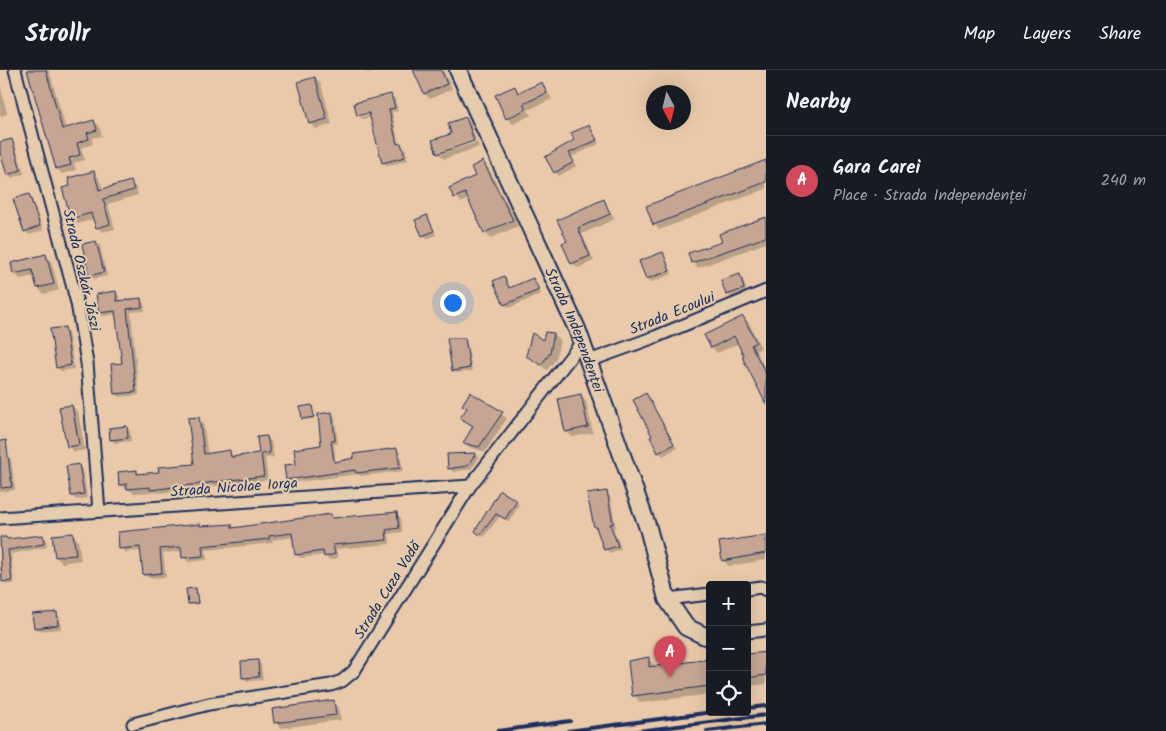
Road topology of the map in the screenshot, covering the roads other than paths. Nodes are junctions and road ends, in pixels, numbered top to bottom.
1 (15, 70) edge
2 (458, 70) edge
3 (766, 292) edge
4 (582, 342) junction
5 (589, 361) junction
6 (470, 486) junction
7 (99, 511) junction
8 (0, 518) edge
9 (751, 588) edge
10 (766, 590) edge
11 (706, 594) edge
12 (667, 599) junction
13 (766, 630) edge
14 (751, 632) edge
15 (706, 636) edge
16 (134, 724) dead end

1 - 7 street, Strada Oszkár Jászi
2 - 4 street, Strada Independenței
3 - 5 street, Strada Ecoului
4 - 5 street, Strada Independenței
4 - 6 street, Strada Cuza Vodă
5 - 12 street, Strada Independenței
6 - 7 street, Strada Nicolae Iorga
6 - 16 street, Strada Cuza Vodă
7 - 8 street, Strada Nicolae Iorga
9 - 10 street
11 - 12 street
12 - 15 street, Strada Independenței
13 - 14 street

